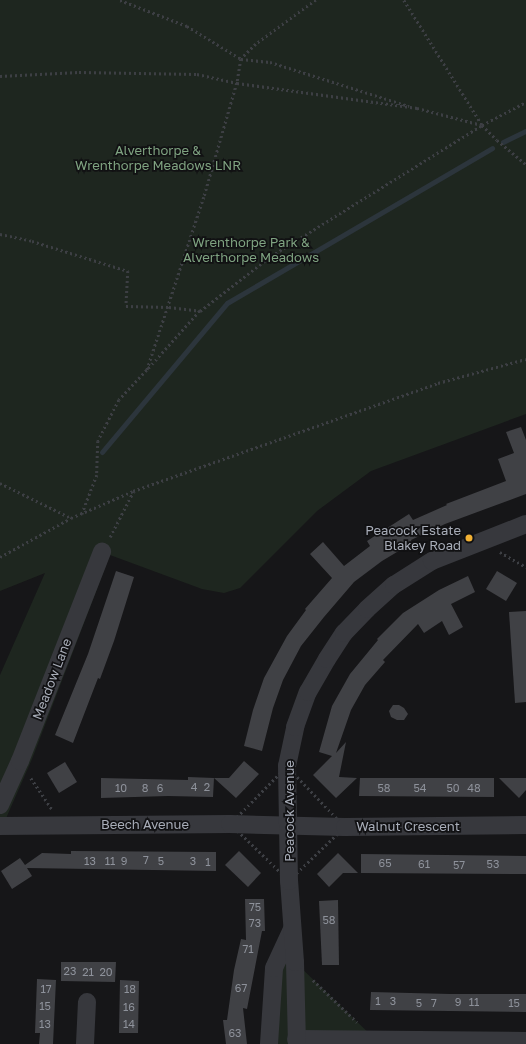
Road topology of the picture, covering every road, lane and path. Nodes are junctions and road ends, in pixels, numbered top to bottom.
1 (120, 0) edge
2 (316, 0) edge
3 (404, 0) edge
4 (241, 59) junction
5 (0, 76) edge
6 (237, 83) junction
7 (526, 102) edge
8 (417, 108) junction
9 (482, 125) junction
10 (526, 164) edge
11 (0, 234) edge
12 (169, 307) junction
13 (200, 311) junction
14 (526, 359) edge
15 (147, 370) junction
16 (0, 483) edge
17 (134, 491) junction
18 (82, 514) junction
19 (71, 518) junction
20 (526, 524) edge
21 (482, 542) junction
22 (102, 552) joint
23 (0, 557) edge
24 (526, 567) edge
25 (20, 761) junction
26 (0, 805) edge
27 (62, 824) junction
28 (289, 825) junction
29 (526, 825) edge
30 (0, 826) edge
31 (292, 929) junction
32 (295, 962) junction
33 (86, 1002) dead end
34 (375, 1039) junction
35 (526, 1041) edge
36 (297, 1042) edge
37 (85, 1044) edge
38 (269, 1044) edge

1 - 4 path
2 - 4 path
3 - 9 path
4 - 6 path
4 - 8 path
5 - 6 path
6 - 8 path
6 - 12 path
7 - 9 path
8 - 9 path
9 - 10 path
9 - 13 path
11 - 12 path
12 - 13 path
12 - 15 path
13 - 15 path
14 - 17 path
15 - 18 path
16 - 19 path
17 - 18 path
17 - 22 path
18 - 19 path
19 - 23 path
20 - 21 street, Peacock Avenue
21 - 24 path
21 - 28 street, Peacock Avenue
22 - 25 street, Meadow Lane
25 - 26 street, Meadow Lane
25 - 27 path
27 - 28 street, Beech Avenue
27 - 30 street, Beech Avenue
28 - 29 street, Walnut Crescent
28 - 31 street, Peacock Avenue
31 - 32 street, Peacock Avenue
31 - 38 street, Peacock Avenue
32 - 34 path
32 - 36 street, Peacock Avenue
33 - 37 street
34 - 35 street
34 - 36 street

